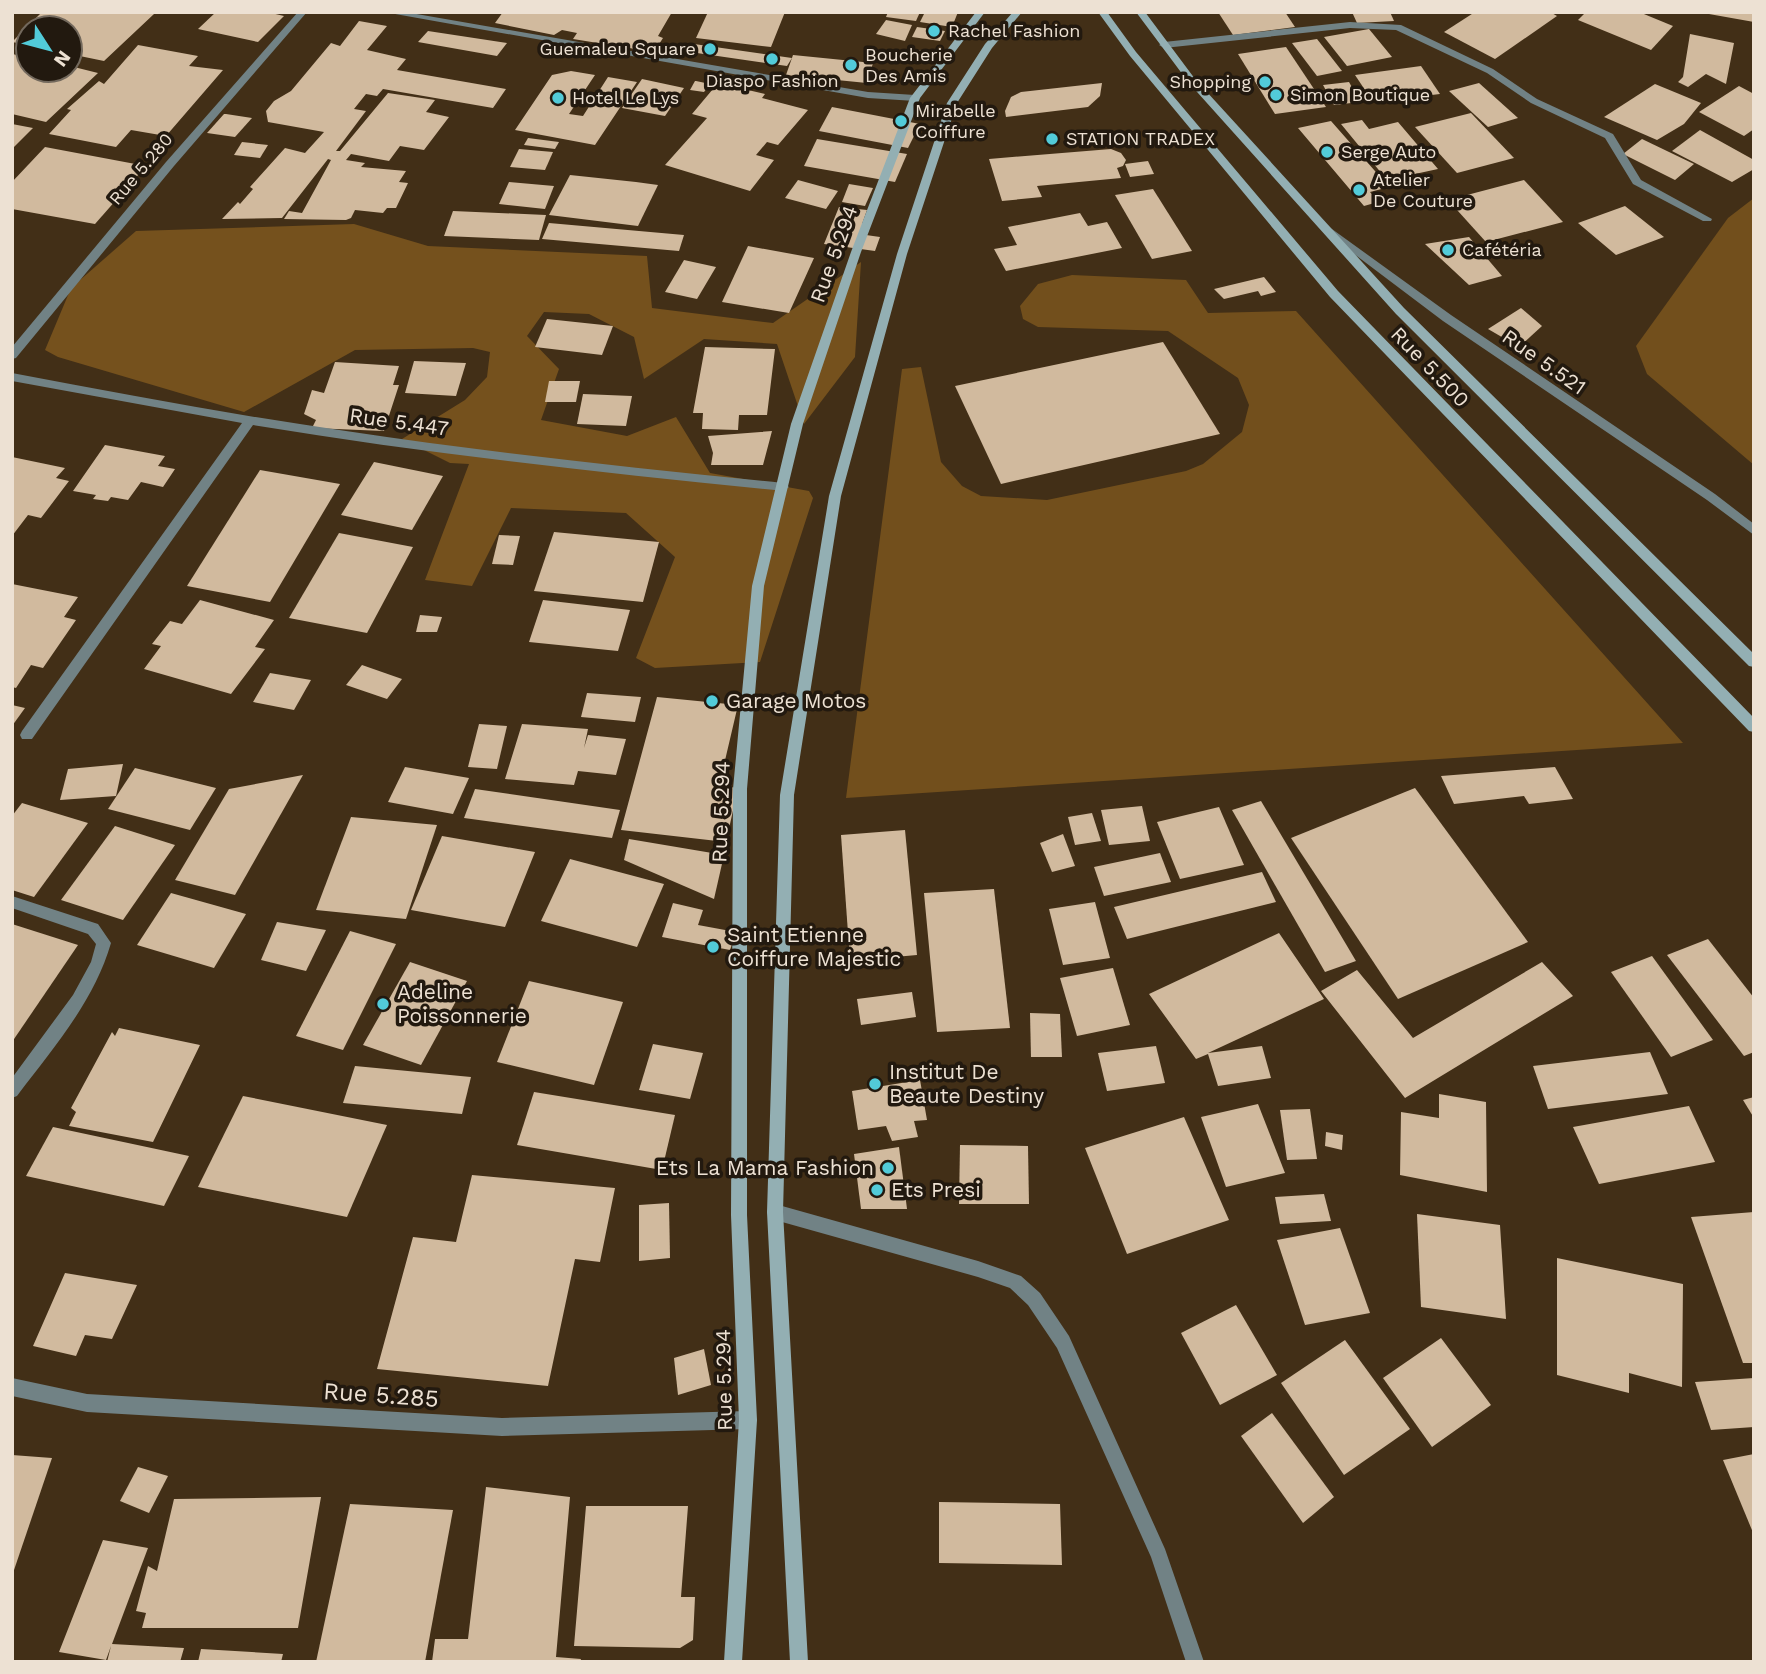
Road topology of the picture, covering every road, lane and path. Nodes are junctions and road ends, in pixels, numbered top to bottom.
1 (303, 12) edge
2 (388, 12) edge
3 (981, 12) edge
4 (1018, 12) edge
5 (1102, 12) edge
6 (1140, 12) edge
7 (1164, 45) junction
8 (915, 98) junction
9 (1707, 219) dead end
10 (1315, 220) junction
11 (12, 355) edge
12 (12, 376) edge
13 (250, 420) junction
14 (783, 487) junction
15 (1754, 531) edge
16 (1754, 662) edge
17 (1754, 727) edge
18 (27, 735) dead end
19 (12, 902) edge
20 (12, 1091) edge
21 (775, 1212) junction
22 (12, 1387) edge
23 (748, 1420) junction
24 (733, 1662) edge
25 (799, 1662) edge
26 (1195, 1662) edge

1 - 11 street, Rue 5.280
2 - 8 street
3 - 8 main road, Rue 5.294
4 - 21 main road
5 - 17 main road, Rue 5.500
6 - 7 main road, Rue 5.500
7 - 9 street
7 - 10 main road, Rue 5.500
8 - 14 main road, Rue 5.294
10 - 15 street, Rue 5.521
10 - 16 main road, Rue 5.500
12 - 13 street, Rue 5.447
13 - 14 street, Rue 5.447
13 - 18 street
14 - 23 main road, Rue 5.294
19 - 20 street
21 - 25 main road
21 - 26 street
22 - 23 street, Rue 5.285
23 - 24 main road, Rue 5.294

